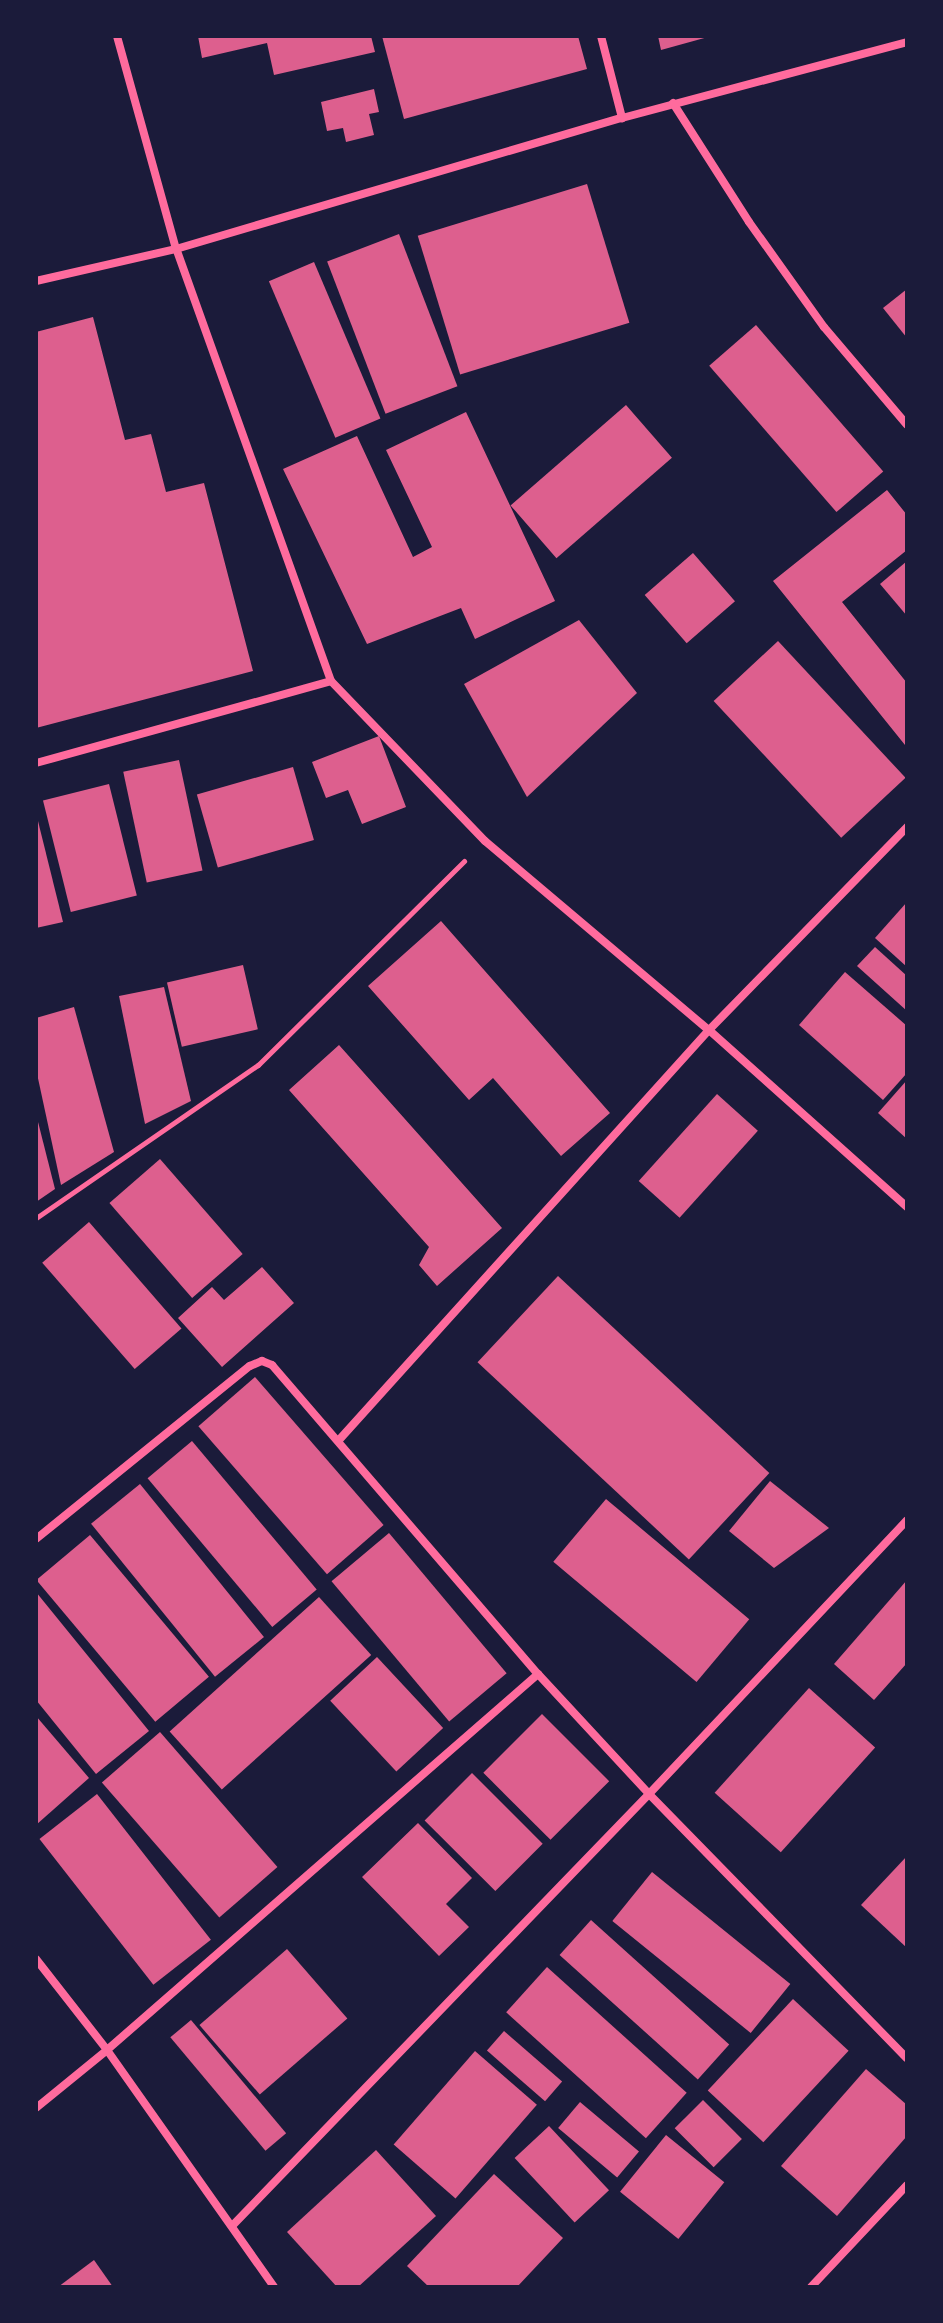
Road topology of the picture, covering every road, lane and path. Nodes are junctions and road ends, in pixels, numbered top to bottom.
1 (117, 36) edge
2 (601, 36) edge
3 (907, 42) edge
4 (673, 103) junction
5 (622, 118) junction
6 (176, 249) junction
7 (36, 281) edge
8 (907, 425) edge
9 (331, 681) junction
10 (36, 763) edge
11 (907, 827) edge
12 (485, 841) junction
13 (709, 1030) junction
14 (907, 1207) edge
15 (36, 1218) edge
16 (339, 1440) junction
17 (907, 1520) edge
18 (36, 1539) edge
19 (538, 1674) junction
20 (649, 1794) junction
21 (36, 1959) edge
22 (107, 2050) junction
23 (907, 2058) edge
24 (36, 2108) edge
25 (907, 2185) edge
26 (233, 2225) junction
27 (274, 2287) edge
28 (811, 2287) edge

1 - 6 street
2 - 5 street
3 - 4 street
4 - 5 street
4 - 8 street
5 - 6 street
6 - 7 street
6 - 9 street
9 - 10 street
9 - 12 street
11 - 13 street
12 - 13 street
12 - 15 path
13 - 14 street
13 - 16 street
16 - 18 street
16 - 19 street
17 - 20 street
19 - 20 street
19 - 22 street
20 - 23 street
20 - 26 street
21 - 22 street
22 - 24 street
22 - 26 street
25 - 28 street
26 - 27 street

